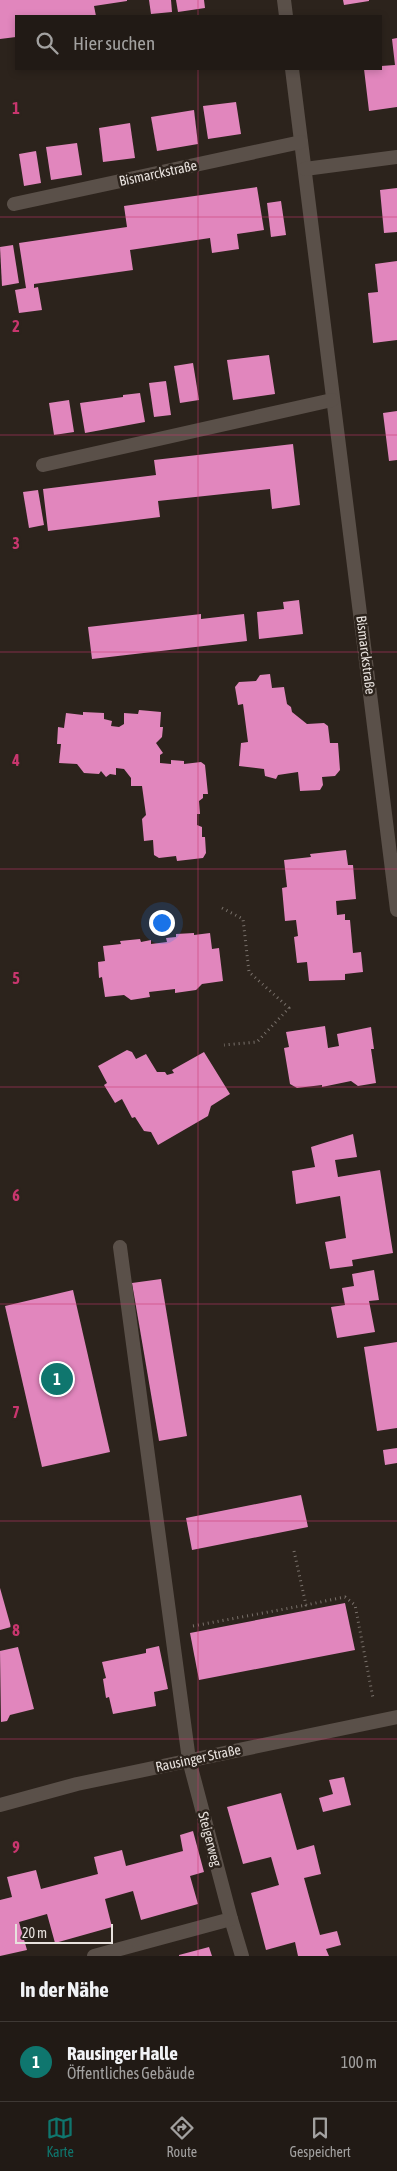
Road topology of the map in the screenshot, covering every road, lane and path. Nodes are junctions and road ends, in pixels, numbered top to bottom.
1 (284, 0) edge
2 (286, 15) edge
3 (292, 70) edge
4 (301, 142) junction
5 (397, 157) edge
6 (305, 169) junction
7 (14, 204) dead end
8 (332, 400) junction
9 (43, 465) dead end
10 (222, 908) dead end
11 (397, 910) edge
12 (224, 1045) dead end
13 (120, 1247) dead end
14 (294, 1551) dead end
15 (306, 1605) junction
16 (172, 1630) junction
17 (397, 1717) edge
18 (378, 1721) junction
19 (189, 1760) junction
20 (0, 1805) edge
21 (231, 1918) junction
22 (94, 1956) edge
23 (242, 1956) edge

1 - 2 street
3 - 4 street, Bismarckstraße
4 - 6 street, Bismarckstraße
4 - 7 street, Bismarckstraße
5 - 6 street
6 - 8 street, Bismarckstraße
8 - 9 street
8 - 11 street, Bismarckstraße
10 - 12 path
13 - 16 street, Steigerweg
14 - 15 path
15 - 16 path
15 - 18 path
16 - 19 street, Steigerweg
17 - 18 street, Rausinger Straße
18 - 19 street, Rausinger Straße
19 - 20 street, Rausinger Straße
19 - 21 street, Steigerweg
21 - 22 street
21 - 23 street, Steigerweg

